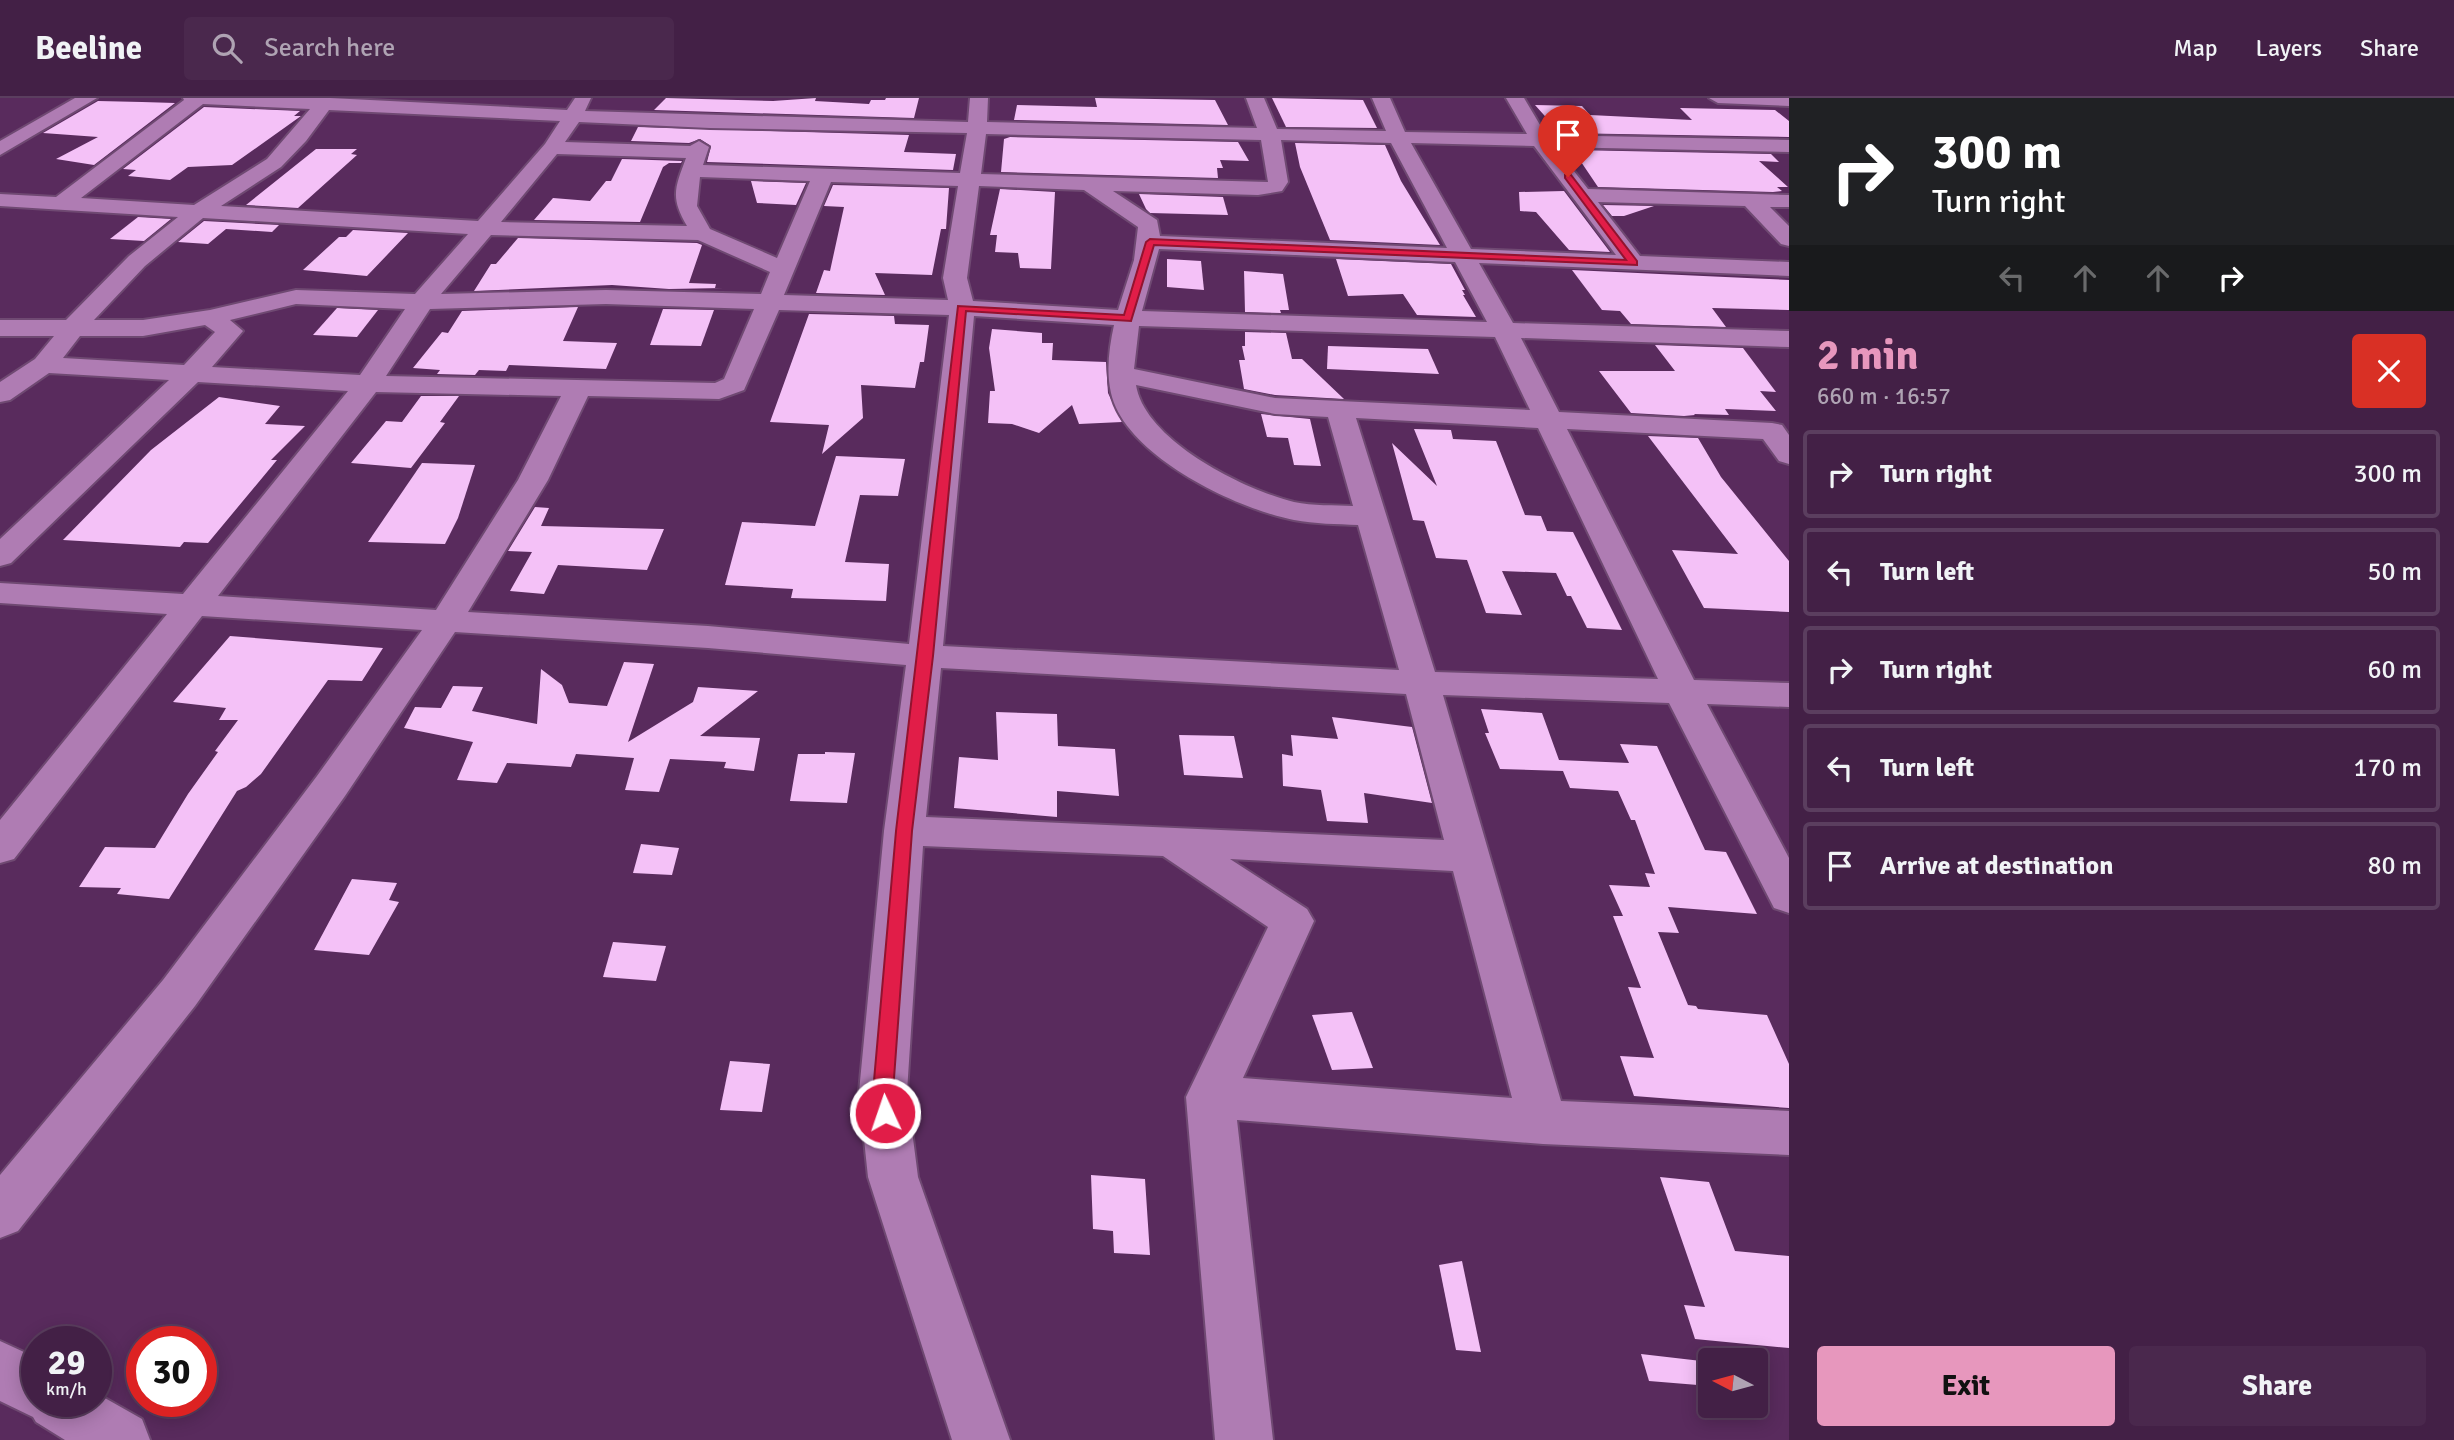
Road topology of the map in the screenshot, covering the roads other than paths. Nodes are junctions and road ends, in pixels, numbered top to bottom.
1 (88, 98) edge
2 (192, 98) edge
3 (199, 98) edge
4 (718, 98) edge
5 (1255, 98) edge
6 (1381, 98) edge
7 (1515, 98) edge
8 (1718, 98) edge
9 (321, 102) edge
10 (1782, 103) edge
11 (578, 107) edge
12 (978, 113) edge
13 (710, 122) junction
14 (1270, 136) junction
15 (1398, 138) junction
16 (1539, 139) junction
17 (1789, 146) edge
18 (552, 148) junction
19 (0, 149) edge
20 (694, 162) junction
21 (823, 175) junction
22 (970, 179) junction
23 (1090, 184) junction
24 (1583, 195) junction
25 (0, 200) edge
26 (1751, 200) junction
27 (1789, 201) edge
28 (60, 204) junction
29 (196, 213) junction
30 (482, 228) junction
31 (702, 233) junction
32 (1789, 239) edge
33 (1150, 242) junction
34 (1464, 256) junction
35 (1634, 263) junction
36 (782, 269) junction
37 (1789, 269) edge
38 (422, 302) junction
39 (768, 302) junction
40 (961, 308) junction
41 (211, 317) junction
42 (1128, 318) junction
43 (0, 328) edge
44 (73, 328) junction
45 (1504, 331) junction
46 (1789, 339) edge
47 (44, 365) junction
48 (191, 374) junction
49 (1120, 374) junction
50 (368, 384) junction
51 (578, 389) junction
52 (0, 394) edge
53 (1340, 410) junction
54 (1548, 419) junction
55 (1781, 432) edge
56 (1789, 455) edge
57 (1371, 516) junction
58 (0, 556) edge
59 (0, 593) edge
60 (192, 603) junction
61 (444, 622) junction
62 (925, 656) junction
63 (1421, 683) junction
64 (1682, 692) junction
65 (1789, 695) edge
66 (904, 831) junction
67 (1171, 841) junction
68 (0, 848) edge
69 (1471, 857) junction
70 (1789, 897) edge
71 (1210, 1097) junction
72 (1544, 1122) junction
73 (1789, 1133) edge
74 (1, 1208) edge
75 (0, 1369) edge
76 (21, 1381) edge
77 (82, 1417) edge
78 (121, 1440) edge
79 (981, 1440) edge
80 (1244, 1440) edge

1 - 19 street
2 - 3 street
3 - 9 street
3 - 28 street
4 - 13 street
5 - 14 street
6 - 15 street
7 - 16 street
8 - 10 street
9 - 11 street
9 - 29 street
11 - 13 street
11 - 18 street
12 - 13 street
12 - 14 street
12 - 22 street
13 - 20 street
14 - 15 street
14 - 23 street
15 - 16 street
15 - 34 street
16 - 17 street
16 - 24 street
18 - 20 street
18 - 30 street
20 - 21 street
20 - 31 street
21 - 22 street
21 - 36 street
22 - 23 street
22 - 40 street
23 - 33 street
24 - 26 street
24 - 35 street
25 - 28 street
26 - 27 street
26 - 32 street
28 - 29 street
29 - 30 street
29 - 44 street
30 - 31 street
30 - 38 street
31 - 36 street
33 - 34 street
33 - 42 street
34 - 35 street
34 - 45 street
35 - 37 street
36 - 39 street
38 - 39 street
38 - 41 street
38 - 50 street
39 - 40 street
39 - 51 street
40 - 42 street
40 - 62 street
41 - 44 street
41 - 48 street
42 - 45 street
42 - 49 street
43 - 44 street
44 - 47 street
45 - 46 street
45 - 54 street
47 - 48 street
47 - 52 street
48 - 50 street
48 - 58 street
49 - 53 street
49 - 57 street
50 - 51 street
50 - 60 street
51 - 61 street
53 - 54 street
53 - 57 street
54 - 55 street
54 - 64 street
55 - 56 street
57 - 63 street
59 - 60 street
60 - 61 street
60 - 68 street
61 - 62 street
61 - 74 street
62 - 63 street
62 - 66 street
63 - 64 street
63 - 69 street
64 - 65 street
64 - 70 street
66 - 67 street
66 - 79 street
67 - 69 street
67 - 71 street
69 - 72 street
71 - 72 street
71 - 80 street
72 - 73 street
75 - 76 street
77 - 78 street

